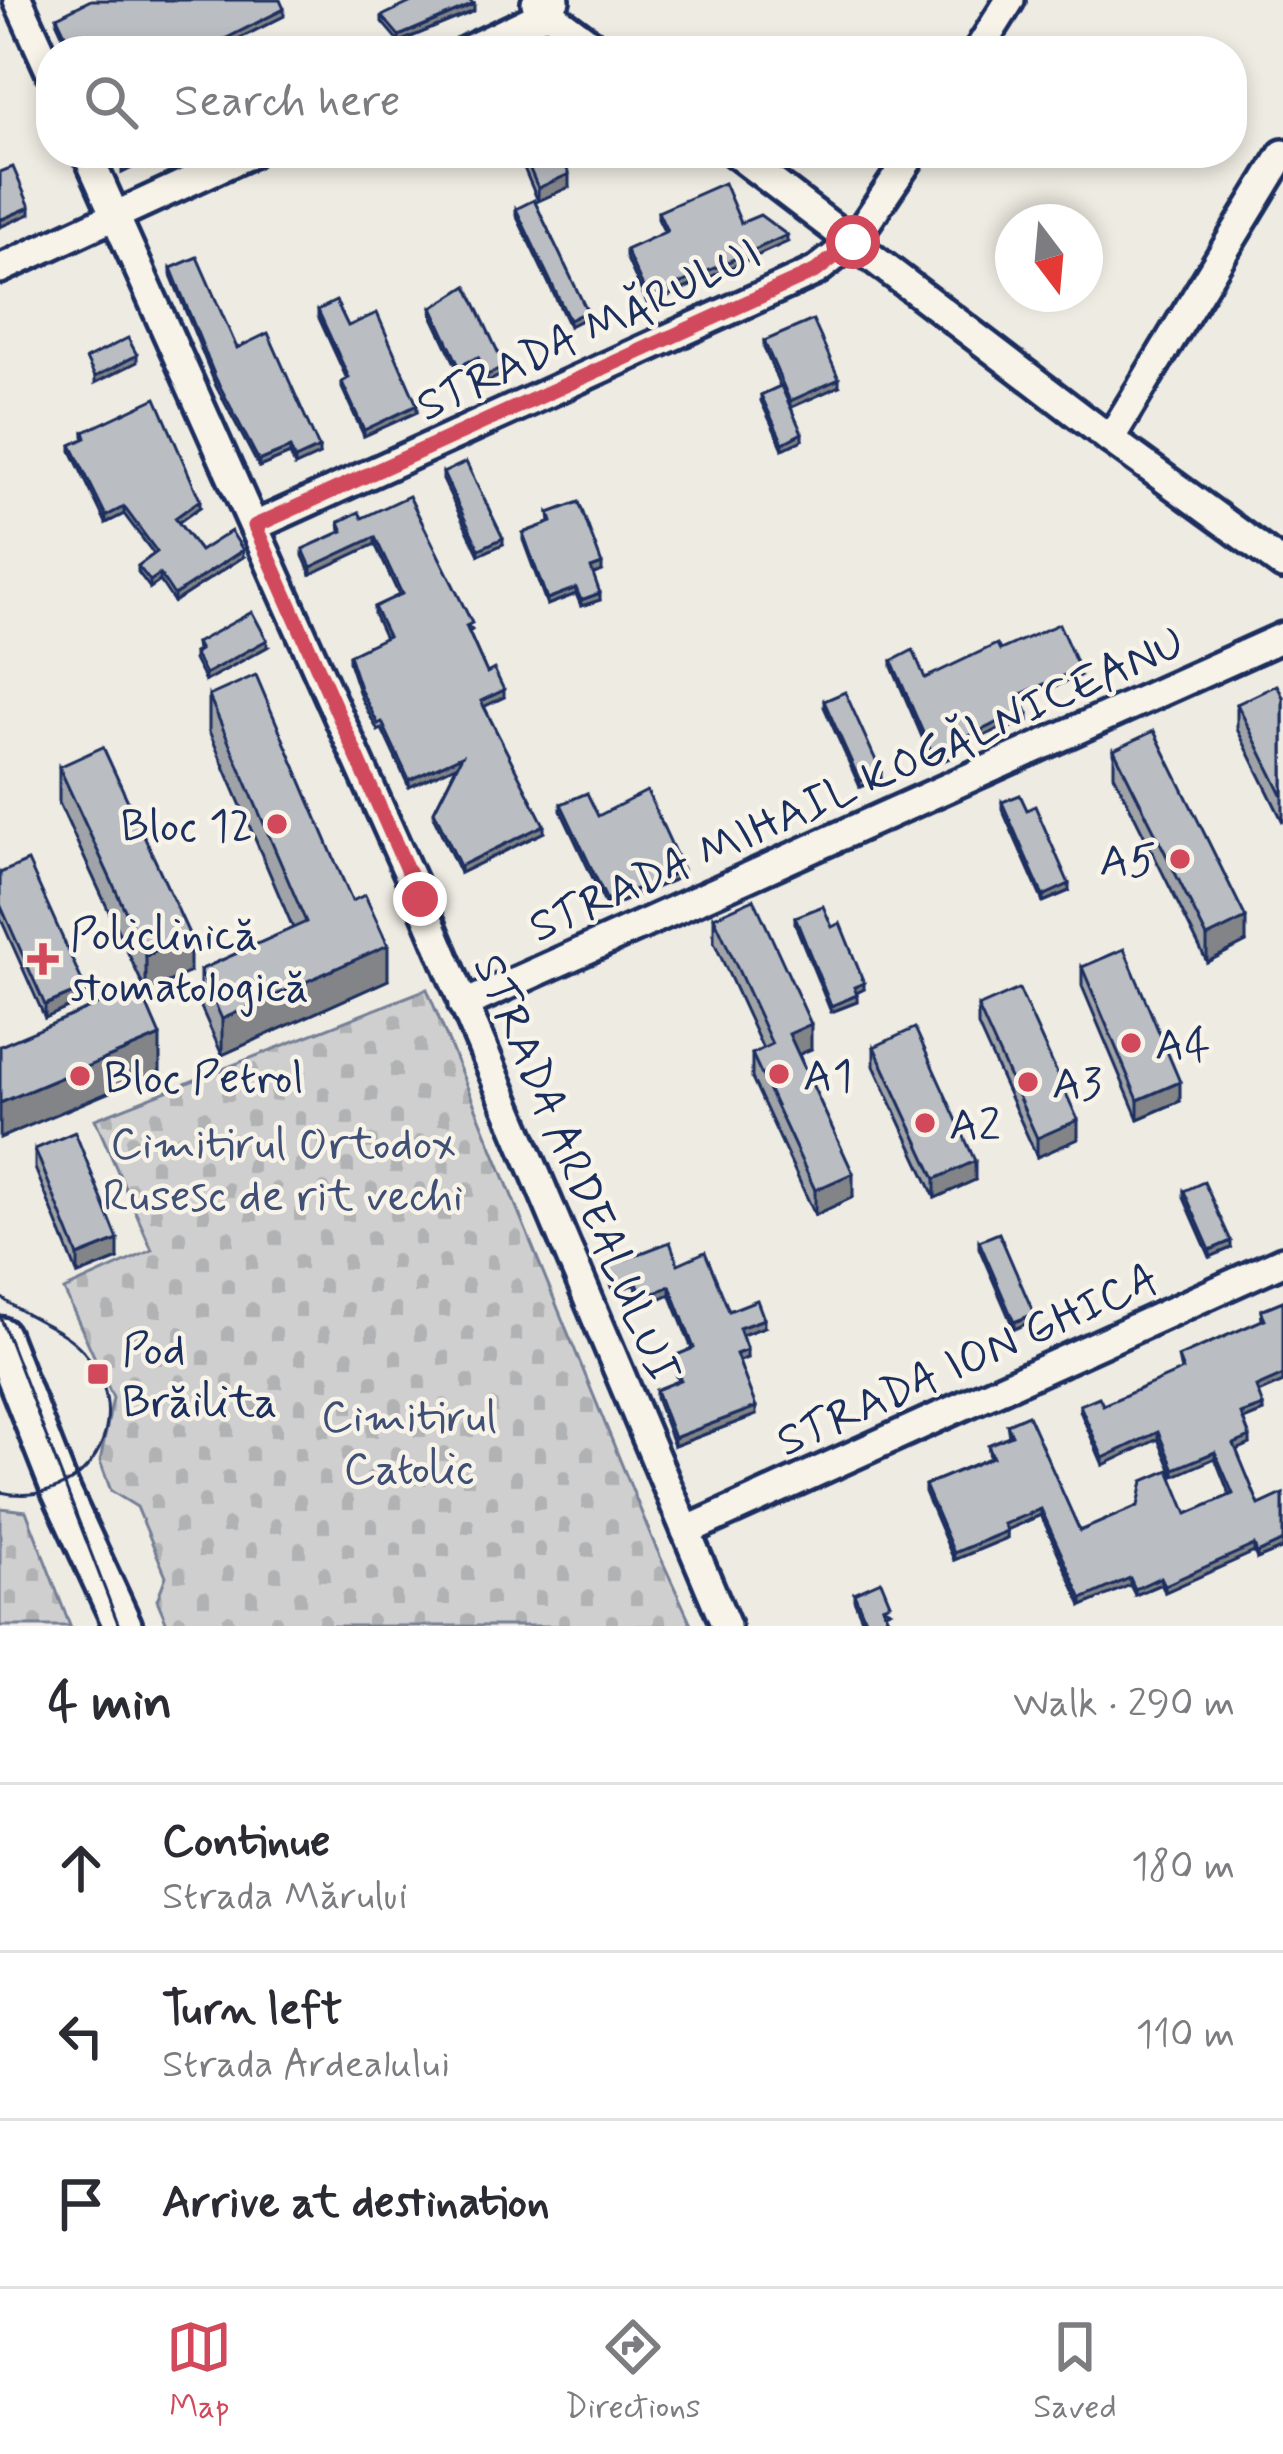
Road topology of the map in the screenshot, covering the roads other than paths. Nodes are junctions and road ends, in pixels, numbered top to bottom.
1 (18, 0) edge
2 (1010, 0) edge
3 (545, 4) edge
4 (491, 36) edge
5 (582, 36) edge
6 (987, 36) edge
7 (36, 40) edge
8 (1283, 154) edge
9 (94, 168) edge
10 (219, 168) edge
11 (755, 168) edge
12 (904, 168) edge
13 (116, 217) junction
14 (853, 242) junction
15 (0, 269) edge
16 (1110, 439) junction
17 (255, 526) junction
18 (1283, 565) edge
19 (1283, 638) edge
20 (463, 1005) junction
21 (1283, 1261) edge
22 (0, 1336) edge
23 (686, 1531) junction
24 (122, 1626) edge
25 (726, 1626) edge

1 - 7 street
2 - 6 street
3 - 4 street
3 - 5 street
8 - 16 street
9 - 13 street, STRADA ARDEALULUI
10 - 13 street
11 - 14 street
12 - 14 street, STRADA MĂRULUI
13 - 15 street
13 - 17 street, STRADA ARDEALULUI
14 - 16 street
14 - 17 street, STRADA MĂRULUI
16 - 18 street
17 - 20 street, STRADA ARDEALULUI
19 - 20 street, STRADA MIHAIL KOGĂLNICEANU
20 - 23 street, STRADA ARDEALULUI
21 - 23 street, STRADA ION GHICA
22 - 24 main road
23 - 25 street, STRADA ARDEALULUI

